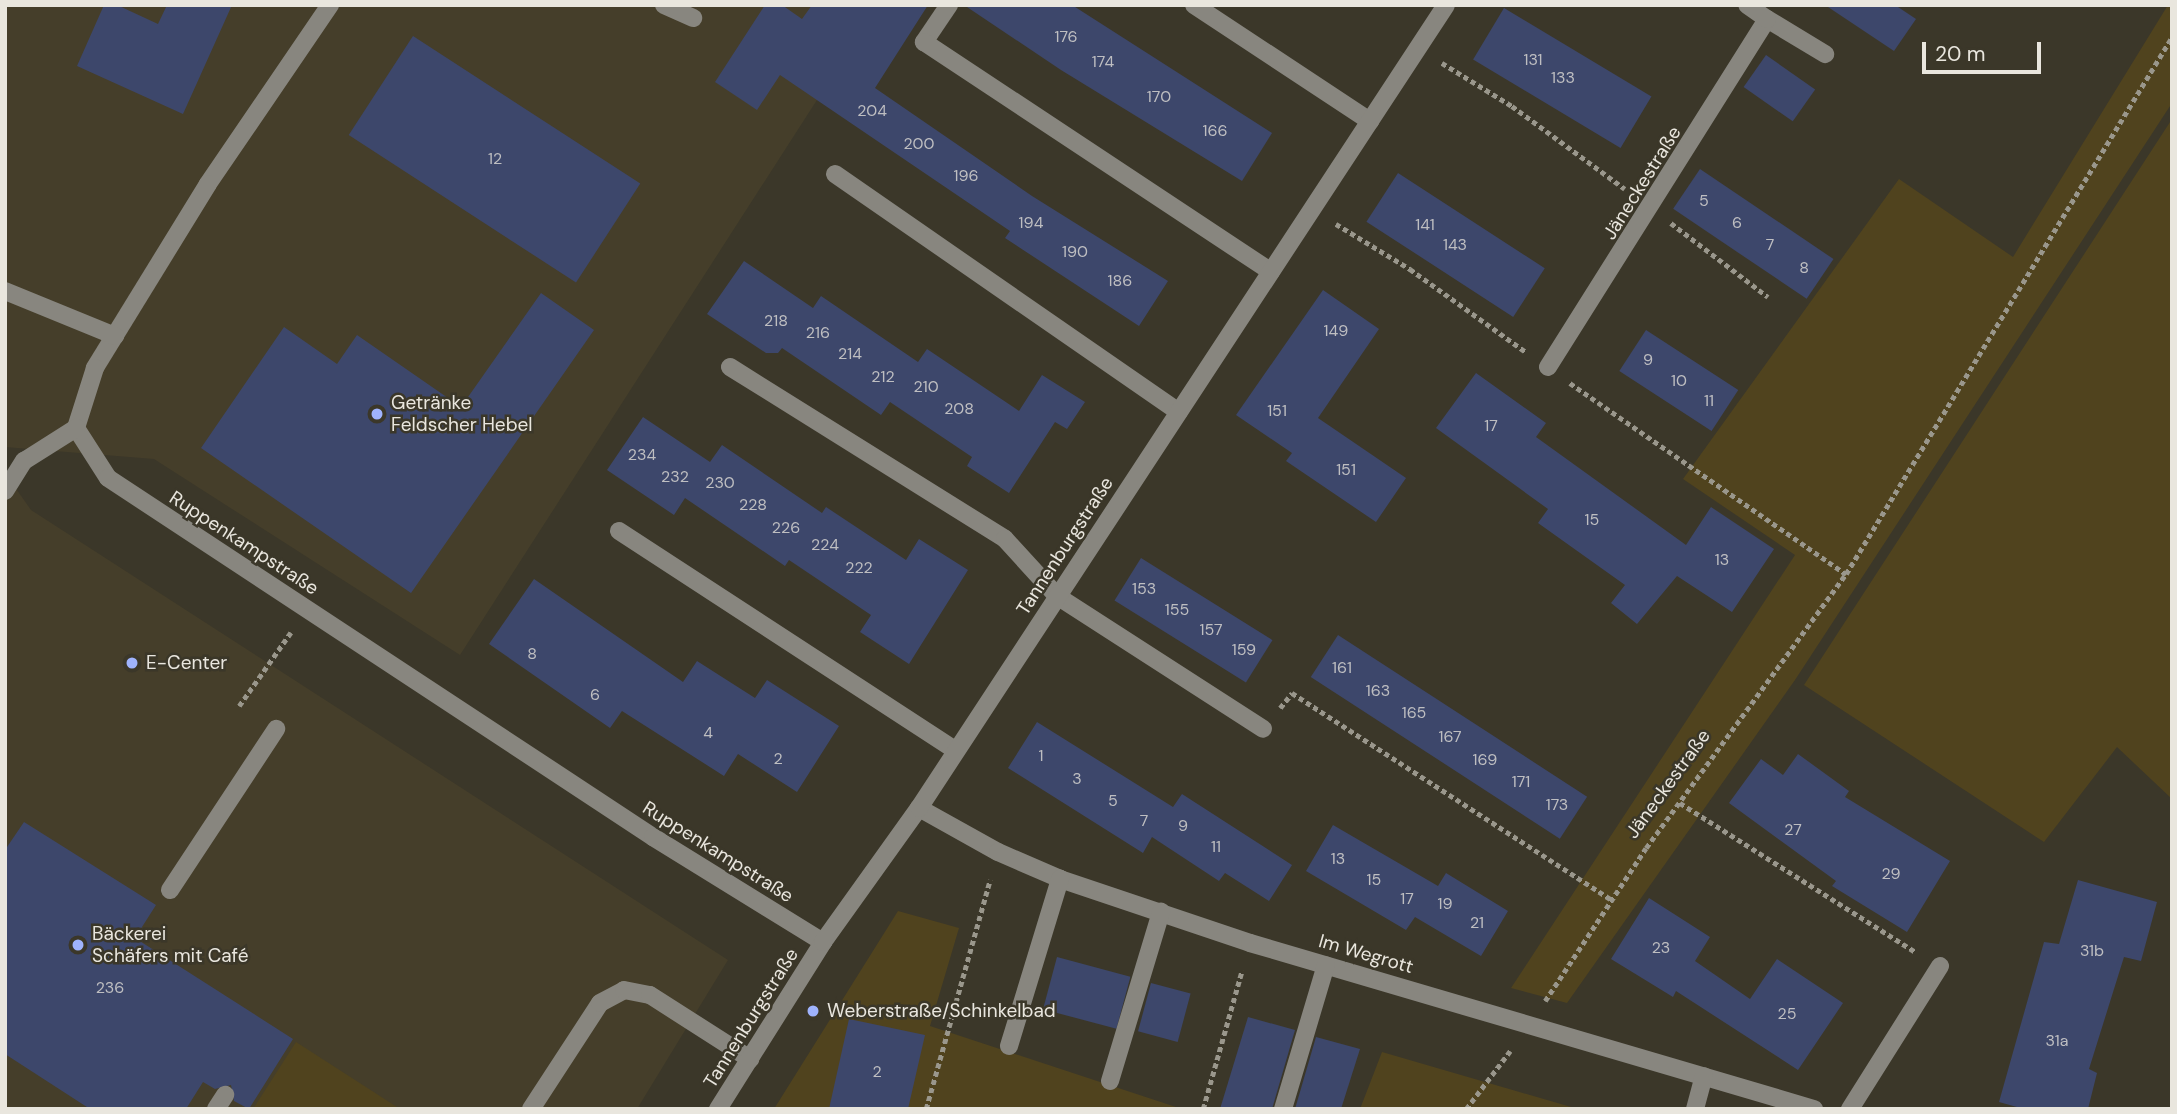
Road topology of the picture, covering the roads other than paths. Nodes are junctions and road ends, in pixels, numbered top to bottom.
1 (330, 5) edge
2 (664, 5) edge
3 (949, 5) edge
4 (1194, 5) edge
5 (1446, 5) edge
6 (1747, 5) edge
7 (693, 18) dead end
8 (1767, 19) junction
9 (1825, 54) dead end
10 (1370, 121) junction
11 (835, 174) dead end
12 (1271, 272) junction
13 (5, 290) edge
14 (115, 336) junction
15 (730, 367) dead end
16 (1548, 367) road end
17 (1179, 412) junction
18 (76, 428) junction
19 (5, 491) edge
20 (619, 531) dead end
21 (1057, 596) junction
22 (276, 729) dead end
23 (1263, 729) road end
24 (956, 751) junction
25 (919, 807) junction
26 (1060, 879) junction
27 (170, 890) dead end
28 (1161, 912) junction
29 (823, 942) junction
30 (1326, 965) junction
31 (1940, 966) road end
32 (1009, 1046) dead end
33 (750, 1059) junction
34 (1704, 1076) junction
35 (1110, 1081) dead end
36 (531, 1109) edge
37 (718, 1109) edge
38 (1283, 1109) edge
39 (1695, 1109) edge
40 (1814, 1109) edge
41 (1850, 1109) edge

1 - 14 street
2 - 7 street
3 - 12 street
4 - 10 street
5 - 10 street, Tannenburgstraße
6 - 8 street
8 - 9 street
8 - 16 street, Jäneckestraße
10 - 12 street, Tannenburgstraße
11 - 17 street
12 - 17 street, Tannenburgstraße
13 - 14 street
14 - 18 street
15 - 21 street
17 - 21 street, Tannenburgstraße
18 - 19 street
18 - 29 street, Ruppenkampstraße
20 - 24 street
21 - 23 street
21 - 24 street, Tannenburgstraße
22 - 27 street
24 - 25 street, Tannenburgstraße
25 - 26 street, Im Wegrott
25 - 29 street, Tannenburgstraße
26 - 28 street, Im Wegrott
26 - 32 street
28 - 30 street, Im Wegrott
28 - 35 street
29 - 33 street, Tannenburgstraße
30 - 34 street, Im Wegrott
30 - 38 street
31 - 41 street
33 - 36 street
33 - 37 street, Tannenburgstraße
34 - 39 street
34 - 40 street, Im Wegrott

